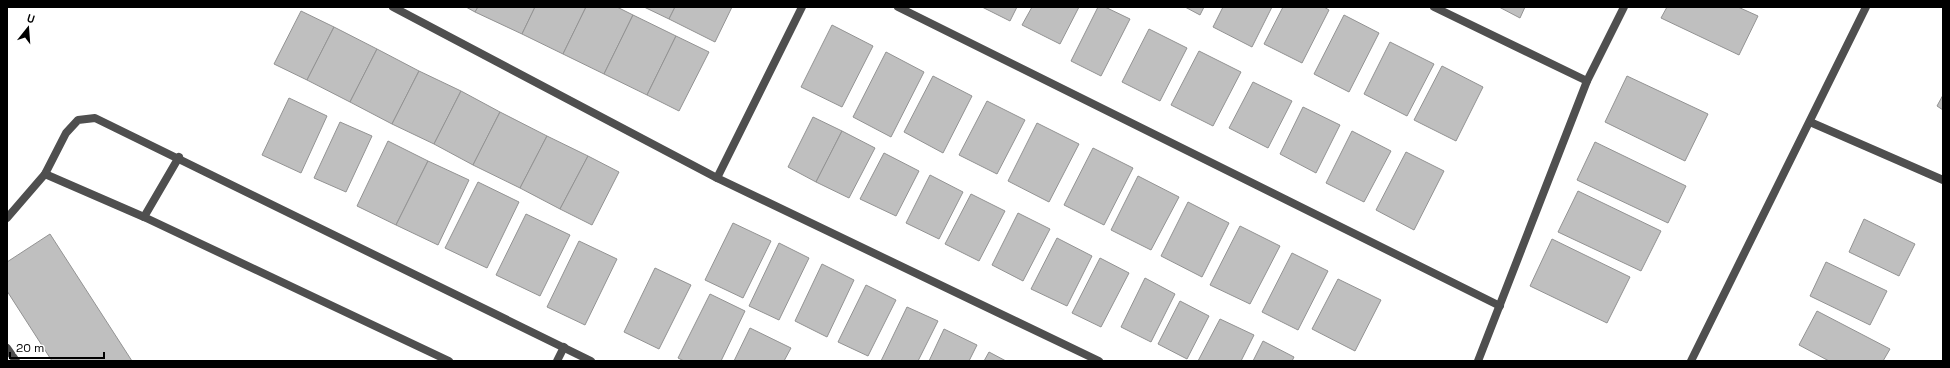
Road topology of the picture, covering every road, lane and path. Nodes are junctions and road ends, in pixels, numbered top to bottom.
1 (393, 7) edge
2 (802, 7) edge
3 (898, 7) edge
4 (1434, 7) edge
5 (1624, 7) edge
6 (1866, 7) edge
7 (1587, 81) junction
8 (1810, 122) junction
9 (178, 157) junction
10 (45, 174) junction
11 (717, 178) junction
12 (1943, 180) edge
13 (144, 217) junction
14 (7, 218) edge
15 (1500, 306) junction
16 (564, 347) junction
17 (7, 348) edge
18 (16, 361) edge
19 (448, 361) edge
20 (557, 361) edge
21 (591, 361) edge
22 (1099, 361) edge
23 (1478, 361) edge
24 (1691, 361) edge

1 - 11 street
2 - 11 street
3 - 15 street
4 - 7 street
5 - 7 street
6 - 8 street
7 - 15 street
8 - 12 street
8 - 24 street
9 - 10 street
9 - 13 street
9 - 16 street
10 - 13 street
10 - 14 street
11 - 22 street
13 - 19 street
15 - 23 street
16 - 20 street
16 - 21 street
17 - 18 street

